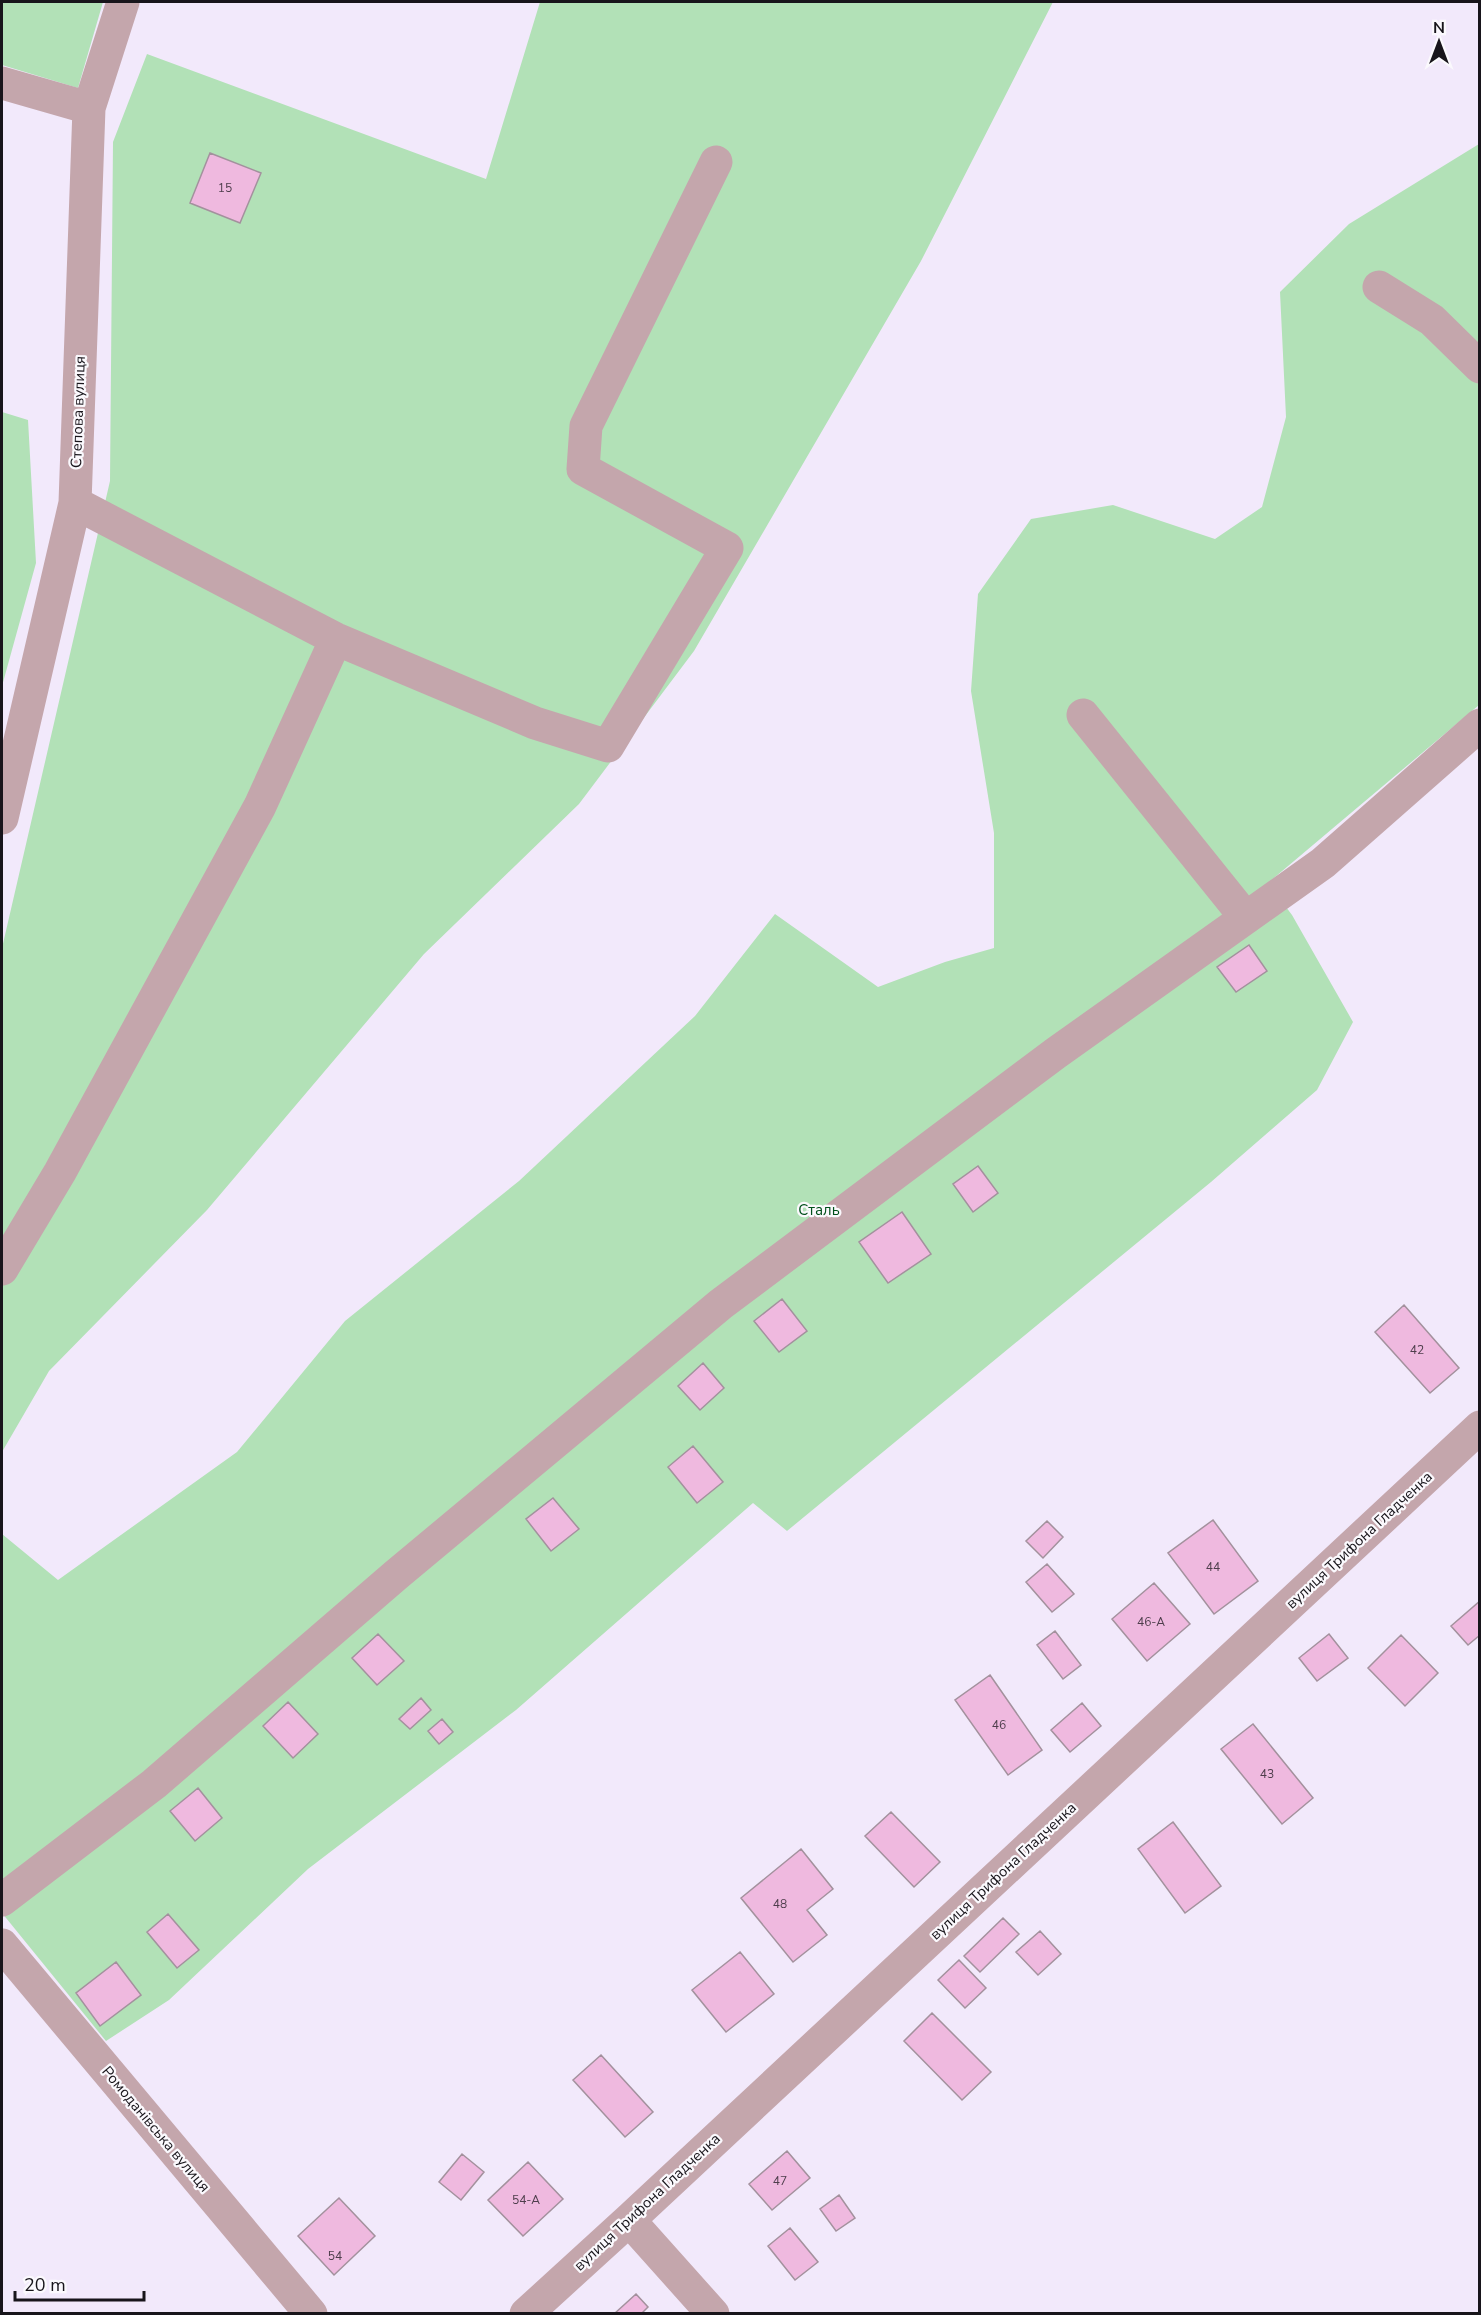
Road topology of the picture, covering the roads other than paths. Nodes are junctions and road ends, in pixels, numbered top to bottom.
1 (123, 2) edge
2 (2, 83) edge
3 (90, 108) junction
4 (716, 162) dead end
5 (1379, 287) dead end
6 (1479, 367) edge
7 (75, 503) junction
8 (336, 639) junction
9 (1083, 715) dead end
10 (1479, 725) edge
11 (2, 818) edge
12 (1246, 918) junction
13 (2, 1269) edge
14 (1479, 1427) edge
15 (2, 1900) edge
16 (2, 1945) edge
17 (629, 2220) junction
18 (311, 2313) edge
19 (526, 2313) edge
20 (713, 2313) edge

1 - 3 street, Степова вулиця
2 - 3 street
3 - 7 street, Степова вулиця
4 - 8 street
5 - 6 street
7 - 8 street
7 - 11 street, Степова вулиця
8 - 13 street
9 - 12 street
10 - 12 street
12 - 15 street
14 - 17 street, вулиця Трифона Гладченка
16 - 18 street, Ромоданівська вулиця
17 - 19 street, вулиця Трифона Гладченка
17 - 20 street

